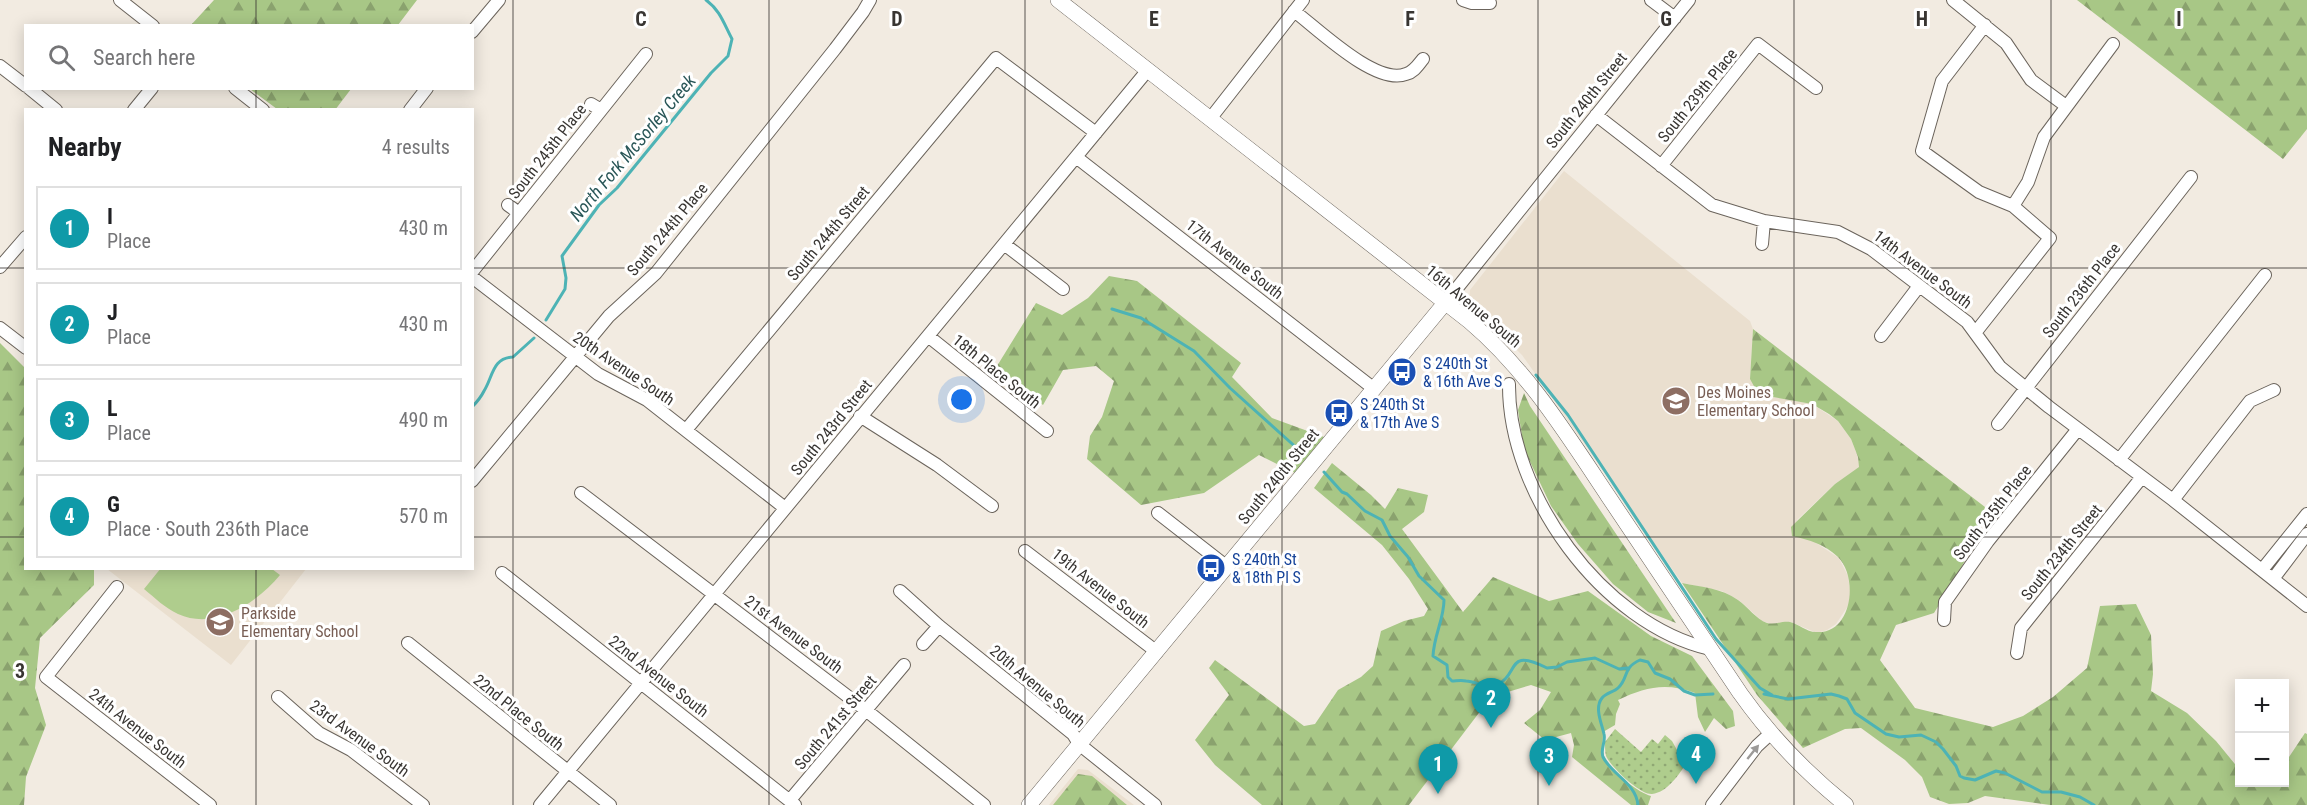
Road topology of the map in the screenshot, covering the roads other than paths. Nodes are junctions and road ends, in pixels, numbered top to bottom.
1 (120, 0) edge
2 (499, 0) edge
3 (870, 0) edge
4 (1058, 0) edge
5 (1303, 0) edge
6 (1463, 0) edge
7 (1651, 0) edge
8 (1689, 0) edge
9 (1953, 0) edge
10 (1490, 3) dead end
11 (1294, 11) junction
12 (1675, 18) junction
13 (150, 24) edge
14 (1985, 25) junction
15 (474, 30) edge
16 (2113, 44) dead end
17 (646, 54) dead end
18 (1423, 59) dead end
19 (1, 69) edge
20 (1148, 70) junction
21 (24, 85) edge
22 (1816, 88) dead end
23 (31, 90) edge
24 (150, 90) edge
25 (238, 90) edge
26 (425, 90) edge
27 (2066, 106) junction
28 (53, 108) edge
29 (136, 108) edge
30 (261, 108) edge
31 (412, 108) edge
32 (1596, 115) junction
33 (1210, 119) junction
34 (1096, 133) junction
35 (1076, 157) junction
36 (1661, 166) junction
37 (2191, 177) dead end
38 (508, 205) dead end
39 (2013, 207) junction
40 (519, 213) junction
41 (1764, 221) junction
42 (24, 239) edge
43 (1004, 244) junction
44 (1762, 244) dead end
45 (0, 267) edge
46 (474, 269) edge
47 (2265, 274) dead end
48 (474, 279) edge
49 (1919, 286) junction
50 (1063, 289) dead end
51 (1445, 303) junction
52 (0, 328) edge
53 (1975, 333) junction
54 (928, 336) junction
55 (1881, 336) dead end
56 (24, 346) edge
57 (575, 357) junction
58 (1509, 384) dead end
59 (2026, 387) junction
60 (1373, 388) junction
61 (2274, 390) dead end
62 (860, 416) junction
63 (1998, 424) dead end
64 (2078, 429) junction
65 (686, 430) junction
66 (1047, 431) dead end
67 (2119, 460) junction
68 (2142, 477) junction
69 (474, 479) edge
70 (581, 493) dead end
71 (2173, 500) junction
72 (992, 506) dead end
73 (785, 508) junction
74 (1158, 513) dead end
75 (2307, 514) edge
76 (2307, 534) edge
77 (1025, 550) dead end
78 (1226, 566) junction
79 (2262, 570) junction
80 (502, 573) dead end
81 (2272, 579) junction
82 (117, 587) dead end
83 (900, 591) dead end
84 (714, 594) junction
85 (2307, 606) edge
86 (1944, 620) dead end
87 (939, 626) junction
88 (408, 643) dead end
89 (923, 644) dead end
90 (1710, 649) junction
91 (1157, 652) junction
92 (2017, 652) dead end
93 (904, 665) dead end
94 (642, 682) junction
95 (278, 697) dead end
96 (867, 711) junction
97 (1770, 734) junction
98 (1080, 744) junction
99 (567, 772) junction
100 (792, 803) edge
101 (210, 805) edge
102 (423, 805) edge
103 (540, 805) edge
104 (609, 805) edge
105 (984, 805) edge
106 (1029, 805) edge
107 (1155, 805) edge
108 (1712, 805) edge
109 (1846, 805) edge

1 - 13 street
2 - 15 street
3 - 57 street, South 244th Place
4 - 20 main road, 16th Avenue South
5 - 11 street
6 - 10 street
7 - 12 street
8 - 12 street, South 240th Street
9 - 14 street
11 - 18 street
11 - 33 street
12 - 32 street, South 240th Street
14 - 27 street
14 - 39 street
16 - 27 street
17 - 40 street, South 245th Place
19 - 21 street
20 - 33 main road, 16th Avenue South
20 - 34 street, South 243rd Street
22 - 36 street, South 239th Place
23 - 28 street
24 - 29 street
25 - 30 street
26 - 31 street
27 - 39 street
32 - 36 street, 14th Avenue South
32 - 51 street, South 240th Street
33 - 51 main road, 16th Avenue South
34 - 35 street, South 243rd Street
34 - 65 street, South 244th Street
35 - 43 street, South 243rd Street
35 - 60 street, 17th Avenue South
36 - 41 street, 14th Avenue South
37 - 59 street, South 236th Place
38 - 40 street, South 245th Place
39 - 53 street
40 - 46 street, South 245th Place
41 - 44 street
41 - 49 street, 14th Avenue South
42 - 45 street
43 - 50 street
43 - 54 street, South 243rd Street
47 - 67 street
48 - 57 street, 20th Avenue South
49 - 53 street, 14th Avenue South
49 - 55 street
51 - 60 main road, South 240th Street
51 - 90 main road, 16th Avenue South
52 - 56 street
53 - 59 street, 14th Avenue South
54 - 62 street, South 243rd Street
54 - 66 street, 18th Place South
57 - 65 street, 20th Avenue South
57 - 69 street, South 244th Place
58 - 90 street
59 - 63 street, South 236th Place
59 - 64 street, 14th Avenue South
60 - 78 main road, South 240th Street
61 - 71 street
62 - 72 street
62 - 73 street, South 243rd Street
64 - 67 street, 14th Avenue South
64 - 86 street, South 235th Place
65 - 73 street, 20th Avenue South
67 - 68 street, 14th Avenue South
68 - 71 street, 14th Avenue South
68 - 92 street, South 234th Street
70 - 84 street, 21st Avenue South
71 - 79 street, 14th Avenue South
73 - 84 street, South 243rd Street
74 - 78 street
75 - 79 street
76 - 81 street
77 - 91 street, 19th Avenue South
78 - 91 main road, South 240th Street
79 - 81 street, 14th Avenue South
80 - 94 street, 22nd Avenue South
81 - 85 street, 14th Avenue South
82 - 101 street, 24th Avenue South
83 - 87 street, 20th Avenue South
84 - 94 street, South 243rd Street
84 - 96 street, 21st Avenue South
87 - 89 street
87 - 98 street, 20th Avenue South
88 - 99 street, 22nd Place South
90 - 97 main road, 16th Avenue South
91 - 98 main road, South 240th Street
93 - 96 street, South 241st Street
94 - 99 street, South 243rd Street
94 - 100 street, 22nd Avenue South
95 - 102 street, 23rd Avenue South
96 - 100 street, South 241st Street
96 - 105 street, 21st Avenue South
108 -> 97 street
97 - 109 main road, 16th Avenue South
98 - 106 main road, South 240th Street
98 - 107 street, 20th Avenue South
99 - 103 street, South 243rd Street
99 - 104 street, 22nd Place South

